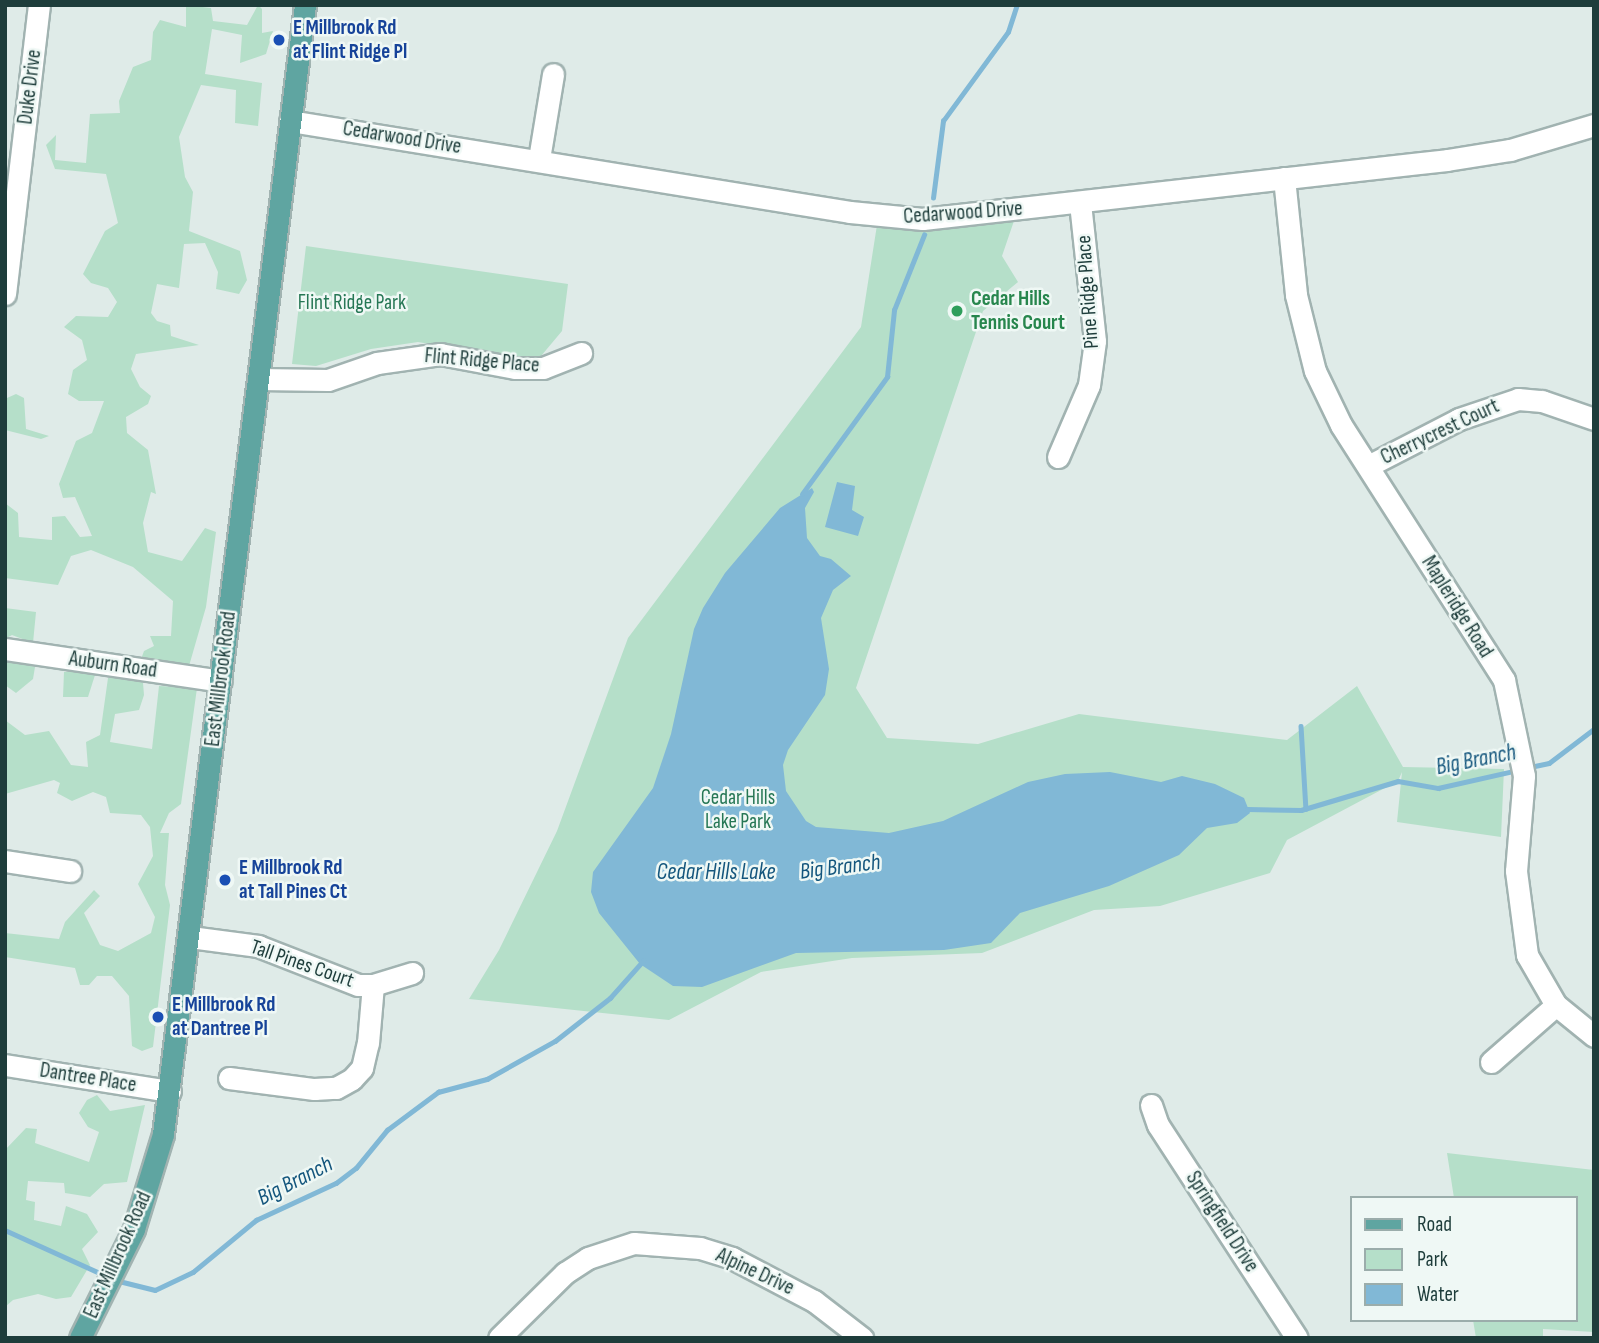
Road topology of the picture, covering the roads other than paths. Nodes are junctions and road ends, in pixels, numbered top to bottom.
1 (39, 5) edge
2 (305, 5) edge
3 (553, 75) dead end
4 (290, 121) junction
5 (1594, 125) edge
6 (539, 159) junction
7 (1284, 178) junction
8 (1080, 203) junction
9 (5, 294) edge
10 (581, 353) dead end
11 (258, 379) junction
12 (1594, 419) edge
13 (1058, 457) dead end
14 (1368, 466) junction
15 (5, 649) edge
16 (221, 681) junction
17 (5, 861) edge
18 (70, 872) dead end
19 (190, 937) junction
20 (412, 973) dead end
21 (373, 985) junction
22 (1556, 1005) junction
23 (1594, 1036) edge
24 (1491, 1062) dead end
25 (5, 1065) edge
26 (229, 1078) dead end
27 (170, 1091) junction
28 (1151, 1105) dead end
29 (80, 1338) edge
30 (499, 1338) edge
31 (862, 1338) edge
32 (1297, 1338) edge

1 - 9 street, Duke Drive
2 - 4 main road, East Millbrook Road
3 - 6 street
4 - 6 street, Cedarwood Drive
4 - 11 main road, East Millbrook Road
5 - 7 street, Cedarwood Drive
6 - 8 street, Cedarwood Drive
7 - 8 street, Cedarwood Drive
7 - 14 street, Mapleridge Road
8 - 13 street, Pine Ridge Place
10 - 11 street, Flint Ridge Place
11 - 16 main road, East Millbrook Road
12 - 14 street, Cherrycrest Court
14 - 22 street, Mapleridge Road
15 - 16 street, Auburn Road
16 - 19 main road, East Millbrook Road
17 - 18 street
19 - 21 street, Tall Pines Court
19 - 27 main road, East Millbrook Road
20 - 21 street, Tall Pines Court
21 - 26 street
22 - 23 street, Mapleridge Road
22 - 24 street
25 - 27 street, Dantree Place
27 - 29 main road, East Millbrook Road
28 - 32 street, Springfield Drive
30 - 31 street, Alpine Drive

